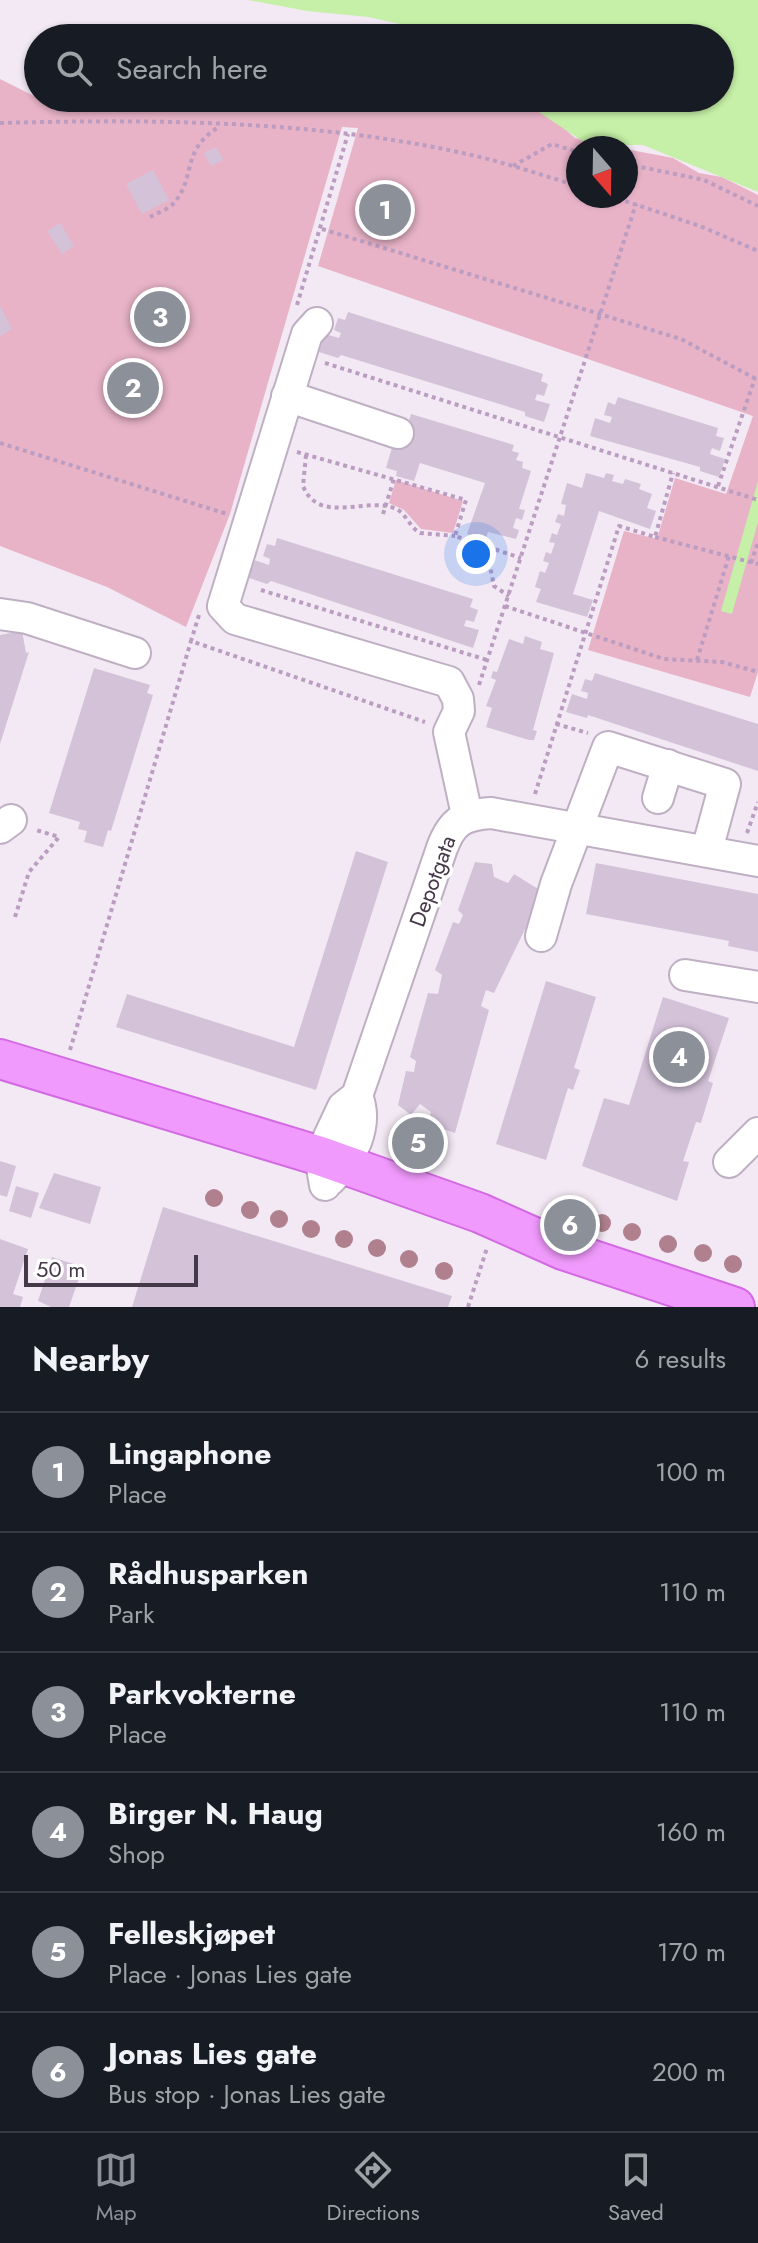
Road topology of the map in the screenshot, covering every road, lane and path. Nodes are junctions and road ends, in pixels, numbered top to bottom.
1 (0, 123) edge
2 (221, 126) junction
3 (348, 134) junction
4 (566, 148) edge
5 (513, 166) junction
6 (638, 166) edge
7 (566, 182) edge
8 (638, 205) edge
9 (758, 206) edge
10 (635, 208) edge
11 (150, 217) dead end
12 (758, 251) edge
13 (600, 313) junction
14 (317, 323) dead end
15 (325, 363) dead end
16 (756, 379) edge
17 (287, 396) junction
18 (398, 433) dead end
19 (560, 436) junction
20 (0, 443) edge
21 (272, 443) junction
22 (306, 454) junction
23 (673, 473) junction
24 (394, 479) junction
25 (718, 486) junction
26 (758, 500) edge
27 (386, 506) junction
28 (230, 514) dead end
29 (383, 514) dead end
30 (455, 536) junction
31 (655, 537) junction
32 (758, 542) edge
33 (486, 546) junction
34 (729, 556) junction
35 (521, 558) junction
36 (751, 563) junction
37 (758, 564) edge
38 (261, 590) dead end
39 (509, 596) junction
40 (505, 606) junction
41 (0, 614) edge
42 (586, 630) junction
43 (191, 641) dead end
44 (135, 653) dead end
45 (487, 660) junction
46 (696, 661) junction
47 (758, 672) edge
48 (478, 687) dead end
49 (668, 765) junction
50 (658, 798) dead end
51 (758, 802) edge
52 (467, 815) junction
53 (528, 819) junction
54 (577, 828) junction
55 (59, 837) dead end
56 (707, 850) junction
57 (752, 855) edge
58 (15, 917) dead end
59 (541, 936) dead end
60 (685, 975) dead end
61 (758, 987) edge
62 (0, 1059) edge
63 (67, 1060) dead end
64 (0, 1086) edge
65 (758, 1133) edge
66 (729, 1162) dead end
67 (330, 1169) junction
68 (487, 1248) dead end
69 (688, 1297) edge
70 (468, 1307) edge
71 (735, 1307) edge

1 - 2 path
2 - 3 path
2 - 11 path
3 - 5 path
3 - 13 path
4 - 5 path
5 - 7 path
6 - 9 path
8 - 12 path
10 - 13 path
13 - 16 path
13 - 19 path
14 - 17 street
15 - 19 path
16 - 25 path
17 - 18 street
17 - 21 street
19 - 23 path
19 - 35 path
20 - 28 path
21 - 22 path
21 - 52 street
22 - 24 path
22 - 27 path
23 - 25 path
23 - 31 path
24 - 27 path
24 - 30 path
25 - 26 path
27 - 29 path
27 - 30 path
30 - 33 path
31 - 34 path
31 - 42 path
32 - 36 path
33 - 35 path
33 - 39 path
34 - 36 path
34 - 46 path
35 - 39 path
36 - 37 path
38 - 45 path
39 - 40 path
40 - 42 path
40 - 45 path
41 - 44 street
42 - 46 path
42 - 53 path
43 - 63 path
45 - 48 path
46 - 47 path
49 - 50 street
49 - 54 street
49 - 56 street
51 - 57 path
52 - 53 street, Depotgata
52 - 67 street, Depotgata
53 - 54 street, Depotgata
54 - 56 street, Depotgata
54 - 59 street
55 - 58 path
56 - 57 street, Depotgata
60 - 61 street
62 - 67 main road
64 - 67 main road
65 - 66 street
67 - 69 main road
68 - 70 path
69 - 71 main road

